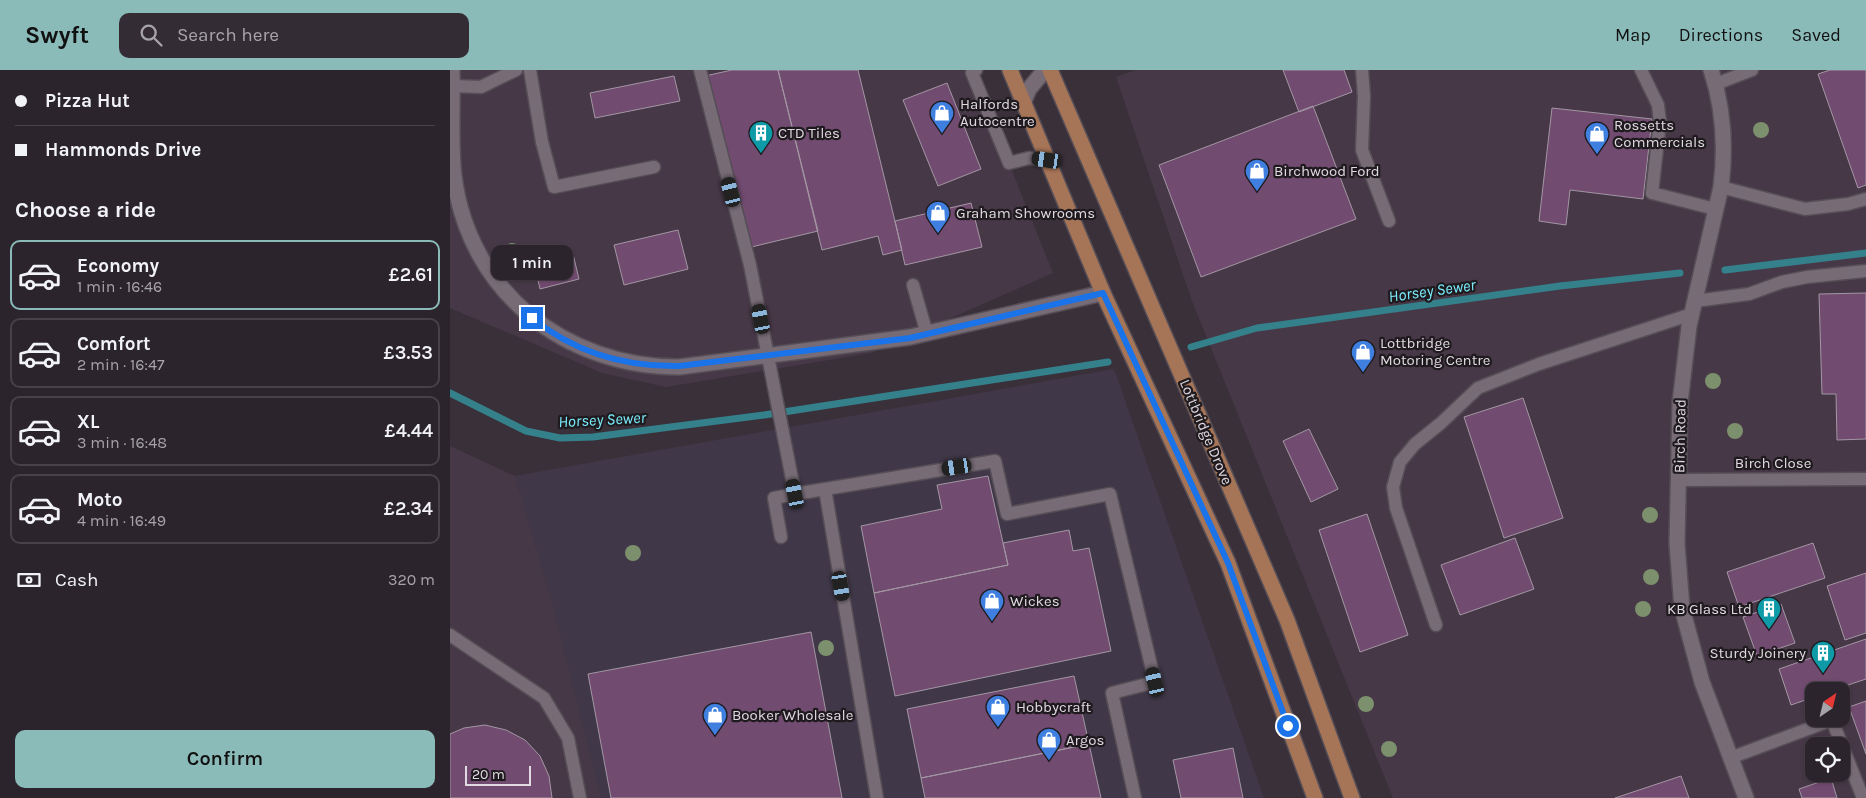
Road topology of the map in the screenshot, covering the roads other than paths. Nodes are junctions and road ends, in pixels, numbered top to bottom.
1 (452, 70) edge
2 (516, 70) edge
3 (530, 70) edge
4 (700, 70) edge
5 (976, 70) edge
6 (1010, 70) edge
7 (1045, 70) edge
8 (1050, 70) edge
9 (1362, 70) edge
10 (1641, 70) edge
11 (1752, 70) edge
12 (1714, 77) edge
13 (453, 86) junction
14 (1022, 104) junction
15 (452, 121) edge
16 (1047, 160) junction
17 (654, 167) dead end
18 (1721, 187) junction
19 (1866, 199) edge
20 (1715, 209) junction
21 (1389, 221) dead end
22 (1866, 271) edge
23 (913, 285) dead end
24 (1103, 293) junction
25 (1693, 308) junction
26 (927, 334) junction
27 (768, 354) junction
28 (1866, 479) edge
29 (1680, 480) junction
30 (825, 489) junction
31 (795, 494) junction
32 (781, 537) dead end
33 (1436, 626) dead end
34 (450, 635) edge
35 (1730, 758) junction
36 (580, 798) edge
37 (877, 798) edge
38 (1135, 798) edge
39 (1316, 798) edge
40 (1352, 798) edge
41 (1746, 798) edge
42 (1863, 798) edge

1 - 13 street
2 - 13 lane
3 - 17 lane
4 - 27 lane
5 - 16 lane
6 - 14 main road
7 - 14 street
8 - 40 main road, Lottbridge Drove
9 - 21 lane
10 - 20 lane
11 - 12 lane
12 - 18 street, Birch Road
13 - 15 street
14 - 16 main road
15 - 27 street
16 - 24 main road
18 - 19 lane
18 - 20 street, Birch Road
20 - 25 street, Birch Road
22 - 25 lane
23 - 26 lane
24 - 26 street
24 - 39 main road
25 - 29 street, Birch Road
25 - 33 lane
26 - 27 street
27 - 31 lane
28 - 29 lane, Birch Close
29 - 35 street, Birch Road
30 - 31 lane
30 - 37 lane
30 - 38 lane
31 - 32 lane
34 - 36 lane
35 - 41 street, Birch Road
35 - 42 lane

